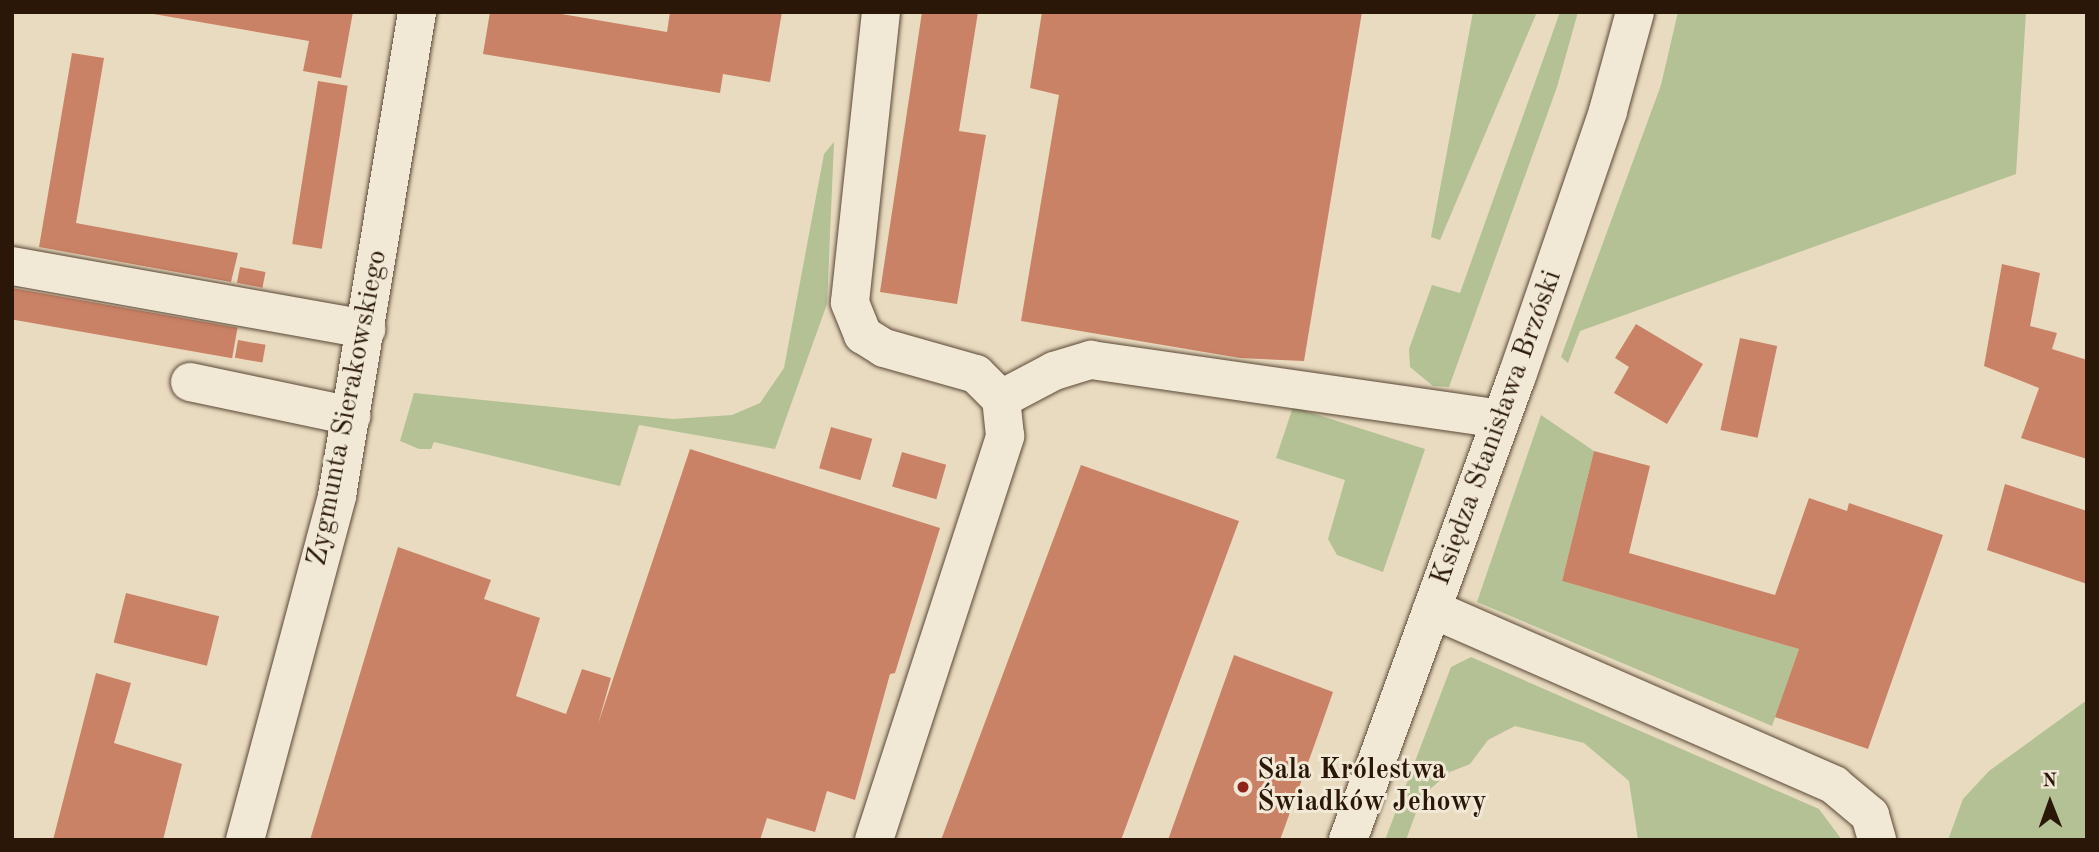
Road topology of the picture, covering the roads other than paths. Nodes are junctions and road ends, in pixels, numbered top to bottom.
1 (418, 12) edge
2 (881, 12) edge
3 (1635, 12) edge
4 (12, 266) edge
5 (366, 329) junction
6 (190, 382) dead end
7 (1002, 399) junction
8 (351, 416) junction
9 (1501, 419) junction
10 (1432, 609) junction
11 (245, 840) edge
12 (873, 840) edge
13 (1348, 840) edge
14 (1877, 840) edge

1 - 5 street, Zygmunta Sierakowskiego
2 - 7 street
3 - 9 street, Księdza Stanisława Brzóski
4 - 5 street
5 - 8 street, Zygmunta Sierakowskiego
6 - 8 street
7 - 9 street
7 - 12 street
8 - 11 street, Zygmunta Sierakowskiego
9 - 10 street, Księdza Stanisława Brzóski
10 - 13 street, Księdza Stanisława Brzóski
10 - 14 street

